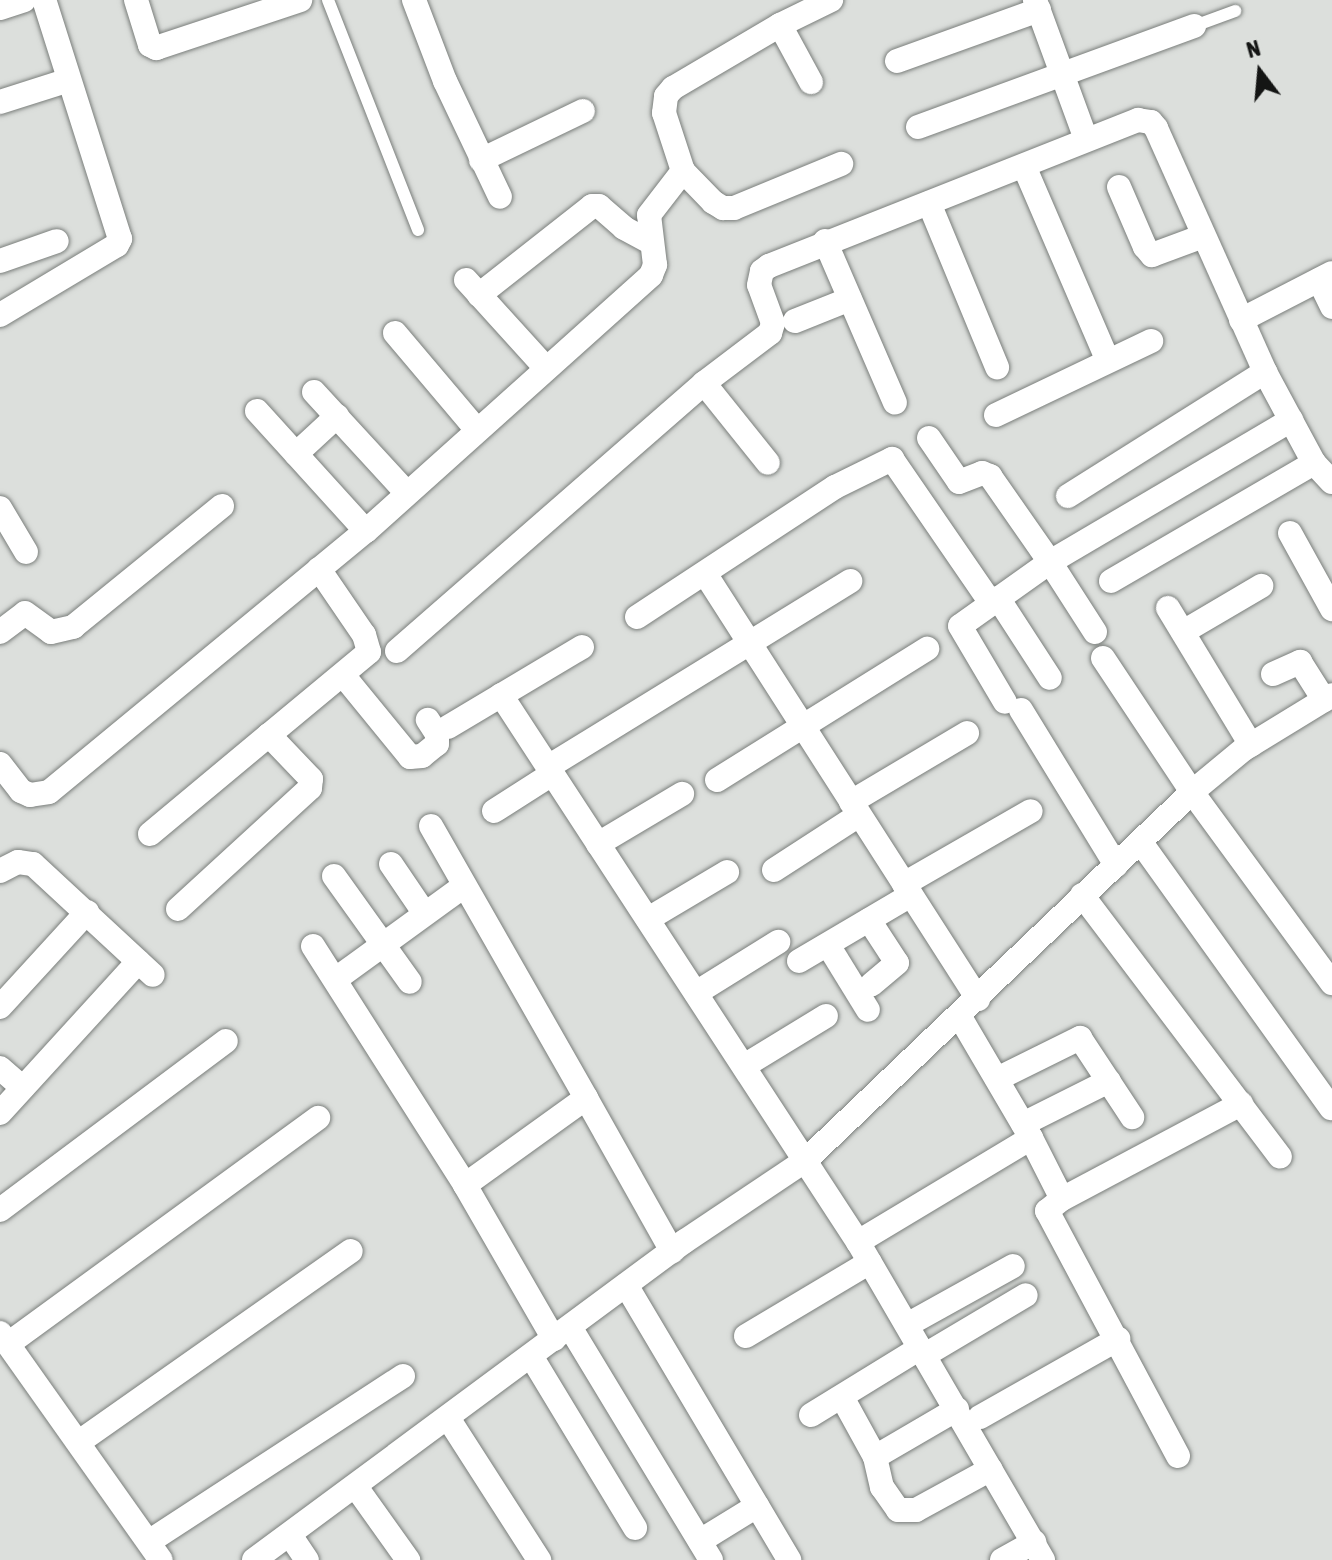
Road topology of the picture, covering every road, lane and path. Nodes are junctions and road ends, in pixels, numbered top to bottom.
1 (24, 0) edge
2 (44, 0) edge
3 (136, 0) edge
4 (300, 0) edge
5 (328, 0) edge
6 (831, 0) edge
7 (423, 3) edge
8 (1037, 5) edge
9 (0, 8) edge
10 (1235, 11) dead end
11 (780, 25) junction
12 (1194, 26) joint
13 (897, 61) dead end
14 (1063, 76) junction
15 (69, 80) junction
16 (811, 82) dead end
17 (0, 102) edge
18 (583, 111) dead end
19 (918, 127) dead end
20 (1086, 139) junction
21 (481, 160) junction
22 (841, 164) dead end
23 (1024, 166) junction
24 (683, 171) junction
25 (1119, 187) dead end
26 (500, 197) dead end
27 (929, 203) junction
28 (418, 230) dead end
29 (1203, 236) junction
30 (57, 241) dead end
31 (825, 241) junction
32 (650, 242) junction
33 (0, 261) edge
34 (1326, 277) edge
35 (850, 299) junction
36 (1332, 307) edge
37 (0, 315) edge
38 (1241, 320) junction
39 (795, 321) dead end
40 (395, 333) dead end
41 (1151, 341) dead end
42 (1108, 361) junction
43 (545, 367) junction
44 (997, 367) dead end
45 (1265, 372) junction
46 (704, 383) junction
47 (314, 392) dead end
48 (895, 403) dead end
49 (257, 411) dead end
50 (996, 415) dead end
51 (337, 416) junction
52 (1291, 420) junction
53 (477, 430) junction
54 (929, 438) dead end
55 (296, 454) junction
56 (768, 463) dead end
57 (1314, 463) junction
58 (1332, 482) edge
59 (407, 493) junction
60 (1068, 496) dead end
61 (222, 506) dead end
62 (2, 516) edge
63 (366, 531) junction
64 (1290, 533) dead end
65 (26, 552) dead end
66 (1050, 562) junction
67 (319, 569) junction
68 (706, 575) junction
69 (850, 581) dead end
70 (1111, 581) dead end
71 (1261, 586) dead end
72 (995, 601) junction
73 (1168, 608) dead end
74 (1332, 609) edge
75 (637, 617) dead end
76 (0, 632) edge
77 (1095, 632) dead end
78 (1183, 632) junction
79 (749, 643) junction
80 (582, 647) dead end
81 (927, 649) dead end
82 (397, 651) dead end
83 (1103, 658) dead end
84 (1273, 674) dead end
85 (343, 675) junction
86 (1050, 678) dead end
87 (501, 695) junction
88 (1328, 698) edge
89 (802, 726) junction
90 (967, 733) dead end
91 (269, 735) junction
92 (1251, 745) junction
93 (0, 764) edge
94 (550, 770) junction
95 (717, 780) dead end
96 (1192, 792) junction
97 (682, 794) dead end
98 (855, 808) junction
99 (494, 811) dead end
100 (1031, 811) dead end
101 (431, 826) dead end
102 (150, 834) dead end
103 (598, 844) junction
104 (1142, 844) junction
105 (391, 864) dead end
106 (1116, 865) junction
107 (774, 870) dead end
108 (0, 871) edge
109 (727, 872) dead end
110 (334, 876) dead end
111 (464, 886) junction
112 (908, 890) junction
113 (1082, 895) junction
114 (178, 909) dead end
115 (87, 912) junction
116 (425, 914) junction
117 (648, 919) junction
118 (869, 920) junction
119 (778, 942) dead end
120 (384, 944) junction
121 (828, 945) junction
122 (313, 946) dead end
123 (799, 961) dead end
124 (336, 979) junction
125 (410, 982) dead end
126 (1332, 983) edge
127 (872, 984) dead end
128 (696, 993) junction
129 (978, 999) junction
130 (0, 1007) edge
131 (868, 1010) dead end
132 (826, 1016) dead end
133 (960, 1017) junction
134 (226, 1041) dead end
135 (744, 1066) junction
136 (0, 1068) edge
137 (997, 1079) junction
138 (1109, 1081) junction
139 (23, 1088) junction
140 (586, 1098) junction
141 (1241, 1104) junction
142 (1331, 1108) edge
143 (0, 1113) edge
144 (1132, 1117) dead end
145 (318, 1118) dead end
146 (1027, 1131) junction
147 (1280, 1157) dead end
148 (806, 1160) junction
149 (465, 1185) junction
150 (1062, 1199) junction
151 (0, 1210) edge
152 (351, 1251) dead end
153 (672, 1251) junction
154 (864, 1252) junction
155 (1013, 1266) dead end
156 (626, 1285) junction
157 (1026, 1295) dead end
158 (907, 1325) junction
159 (562, 1333) junction
160 (746, 1336) dead end
161 (4, 1338) edge
162 (1118, 1339) junction
163 (922, 1351) junction
164 (531, 1356) junction
165 (403, 1376) dead end
166 (842, 1397) junction
167 (968, 1413) junction
168 (811, 1415) dead end
169 (448, 1418) junction
170 (79, 1442) junction
171 (1178, 1456) dead end
172 (875, 1457) junction
173 (991, 1469) junction
174 (356, 1487) junction
175 (757, 1506) junction
176 (635, 1528) dead end
177 (290, 1535) junction
178 (156, 1550) edge
179 (706, 1551) edge
180 (1038, 1551) edge
181 (254, 1560) edge
182 (307, 1560) edge
183 (408, 1560) edge
184 (539, 1560) edge
185 (789, 1560) edge
186 (1002, 1560) edge

1 - 9 street
2 - 15 street
3 - 4 street
5 - 28 lane
6 - 11 street
7 - 21 street
8 - 13 street
8 - 14 street
10 - 12 lane
11 - 16 street
11 - 24 street
12 - 14 street
14 - 19 street
14 - 20 street
15 - 17 street
15 - 37 street
18 - 21 street
20 - 23 street
20 - 29 street
21 - 26 street
22 - 24 street
23 - 27 street
23 - 42 street
24 - 32 street
25 - 29 street
27 - 31 street
27 - 44 street
29 - 38 street
30 - 33 street
31 - 35 street
31 - 46 street
32 - 43 street
32 - 43 street
34 - 36 street
34 - 38 street
35 - 39 street
35 - 48 street
38 - 45 street
40 - 53 street
41 - 42 street
42 - 50 street
43 - 53 street
45 - 52 street
45 - 60 street
46 - 56 street
46 - 82 street
47 - 51 street
49 - 55 street
51 - 55 street
51 - 59 street
52 - 57 street
52 - 66 street
53 - 59 street
54 - 66 street
55 - 63 street
57 - 58 street
57 - 70 street
59 - 63 street
61 - 76 street
62 - 65 street
63 - 67 street
64 - 74 street
66 - 72 street
66 - 77 street
67 - 85 street
67 - 93 street
68 - 72 street
68 - 75 street
68 - 79 street
69 - 79 street
71 - 78 street
72 - 86 street
72 - 106 street
73 - 78 street
78 - 92 street
79 - 89 street
79 - 94 street
80 - 87 street
81 - 89 street
83 - 96 street
84 - 88 street
85 - 87 street
85 - 91 street
87 - 94 street
88 - 92 street
89 - 95 street
89 - 98 street
90 - 98 street
91 - 102 street
91 - 114 street
92 - 96 street
94 - 99 street
94 - 103 street
96 - 104 street
96 - 126 street
97 - 103 street
98 - 107 street
98 - 112 street
100 - 112 street
101 - 111 street
103 - 117 street
104 - 106 street
104 - 142 street
105 - 116 street
106 - 113 street
108 - 115 street
109 - 117 street
110 - 120 street
111 - 116 street
111 - 140 street
112 - 118 street
112 - 129 street
113 - 129 street
113 - 141 street
115 - 130 street
115 - 139 street
116 - 120 street
117 - 128 street
118 - 121 street
118 - 127 street
119 - 128 street
120 - 124 street
120 - 125 street
121 - 123 street
121 - 131 street
122 - 124 street
124 - 149 street
128 - 135 street
129 - 133 street
132 - 135 street
133 - 137 street
133 - 148 street
134 - 151 street
135 - 148 street
136 - 139 street
137 - 138 street
137 - 146 street
138 - 144 street
138 - 146 street
139 - 143 street
140 - 149 street
140 - 153 street
141 - 147 street
141 - 150 street
145 - 161 street
146 - 150 street
146 - 154 street
148 - 153 street
148 - 154 street
149 - 159 street
150 - 162 street
152 - 170 street
153 - 156 street
154 - 158 street
154 - 160 street
155 - 158 street
156 - 159 street
156 - 175 street
157 - 163 street
158 - 163 street
159 - 164 street
159 - 179 street
161 - 170 street
162 - 167 street
162 - 171 street
163 - 166 street
163 - 167 street
164 - 169 street
164 - 176 street
165 - 178 street
166 - 168 street
166 - 172 street
167 - 172 street
167 - 173 street
169 - 174 street
169 - 184 street
170 - 178 street
172 - 173 street
173 - 180 street
174 - 177 street
174 - 183 street
175 - 179 street
175 - 185 street
177 - 181 street
177 - 182 street
180 - 186 street

